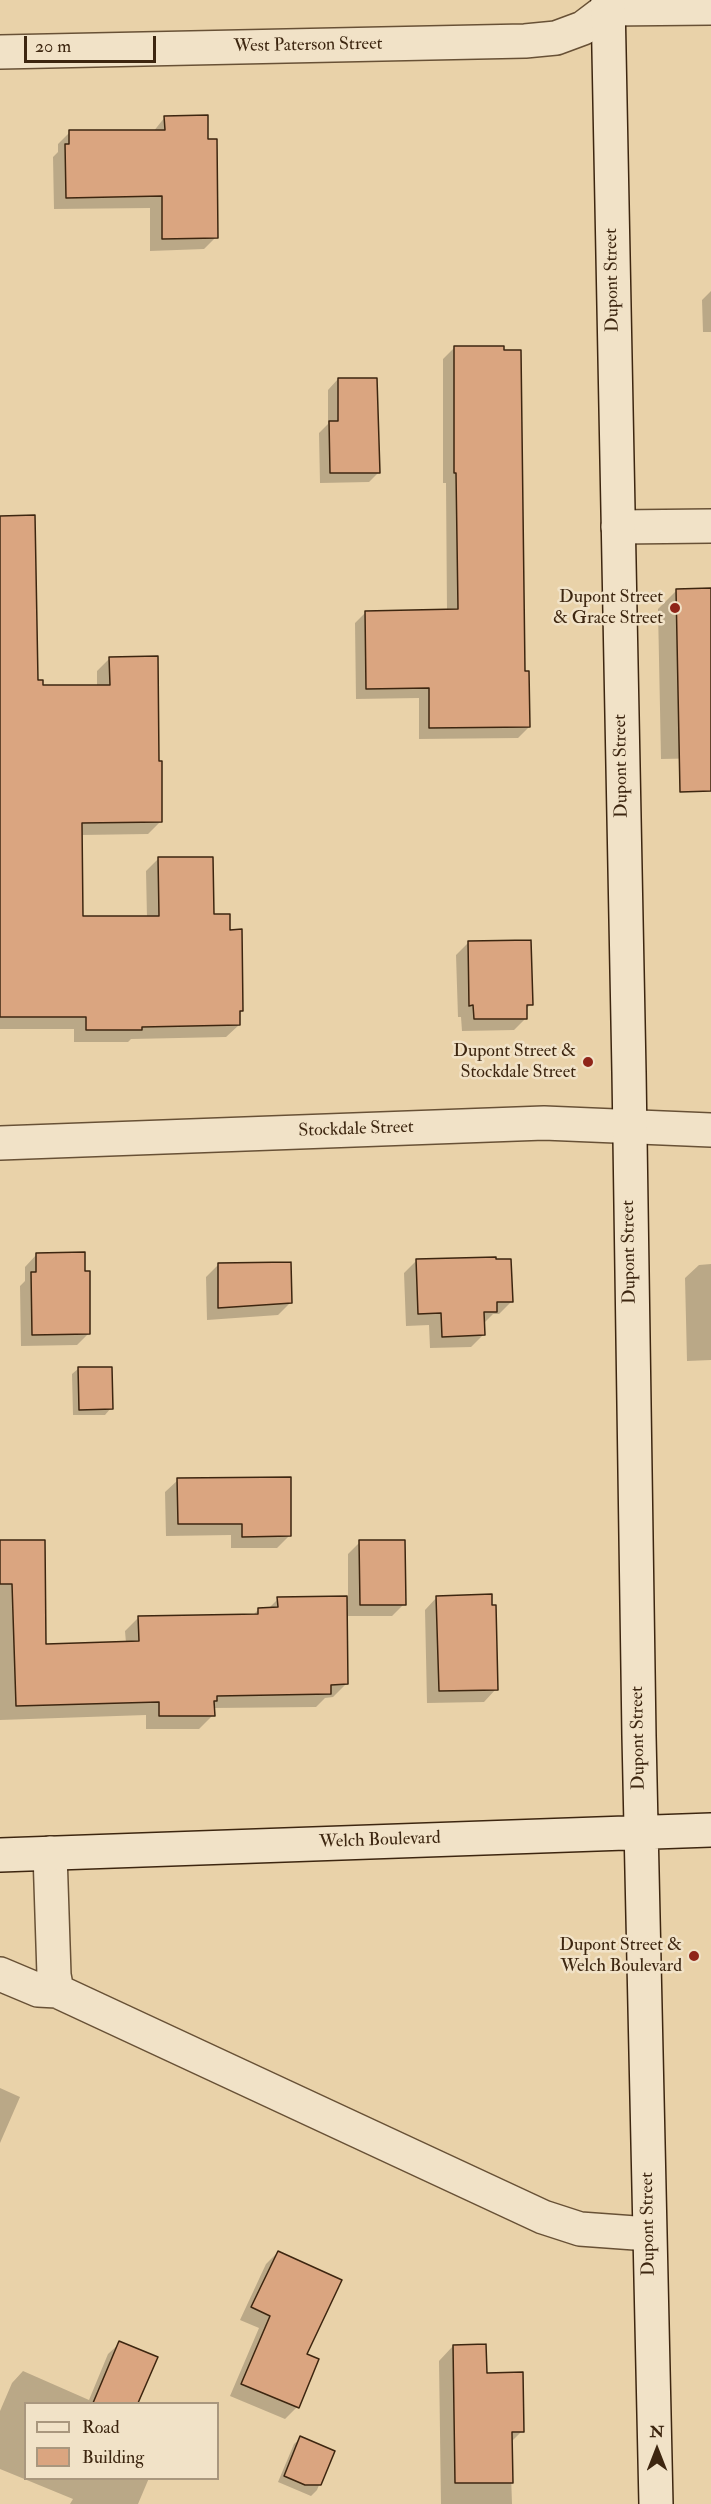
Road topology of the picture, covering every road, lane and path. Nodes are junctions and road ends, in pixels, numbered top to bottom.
1 (606, 3) edge
2 (711, 8) edge
3 (0, 52) edge
4 (711, 526) edge
5 (618, 527) junction
6 (629, 1126) junction
7 (711, 1130) edge
8 (0, 1143) edge
9 (711, 1830) edge
10 (641, 1832) junction
11 (50, 1853) junction
12 (0, 1855) edge
13 (0, 1974) edge
14 (57, 1991) junction
15 (649, 2234) junction
16 (656, 2504) edge

1 - 2 street
1 - 3 street, West Paterson Street
1 - 5 street, Dupont Street
4 - 5 street
5 - 6 street, Dupont Street
6 - 7 street, Stockdale Street
6 - 8 street, Stockdale Street
6 - 10 street, Dupont Street
9 - 10 street, Welch Boulevard
10 - 11 street, Welch Boulevard
10 - 15 street, Dupont Street
11 - 12 street, Welch Boulevard
11 - 14 street
13 - 14 street
14 - 15 street
15 - 16 street, Dupont Street

